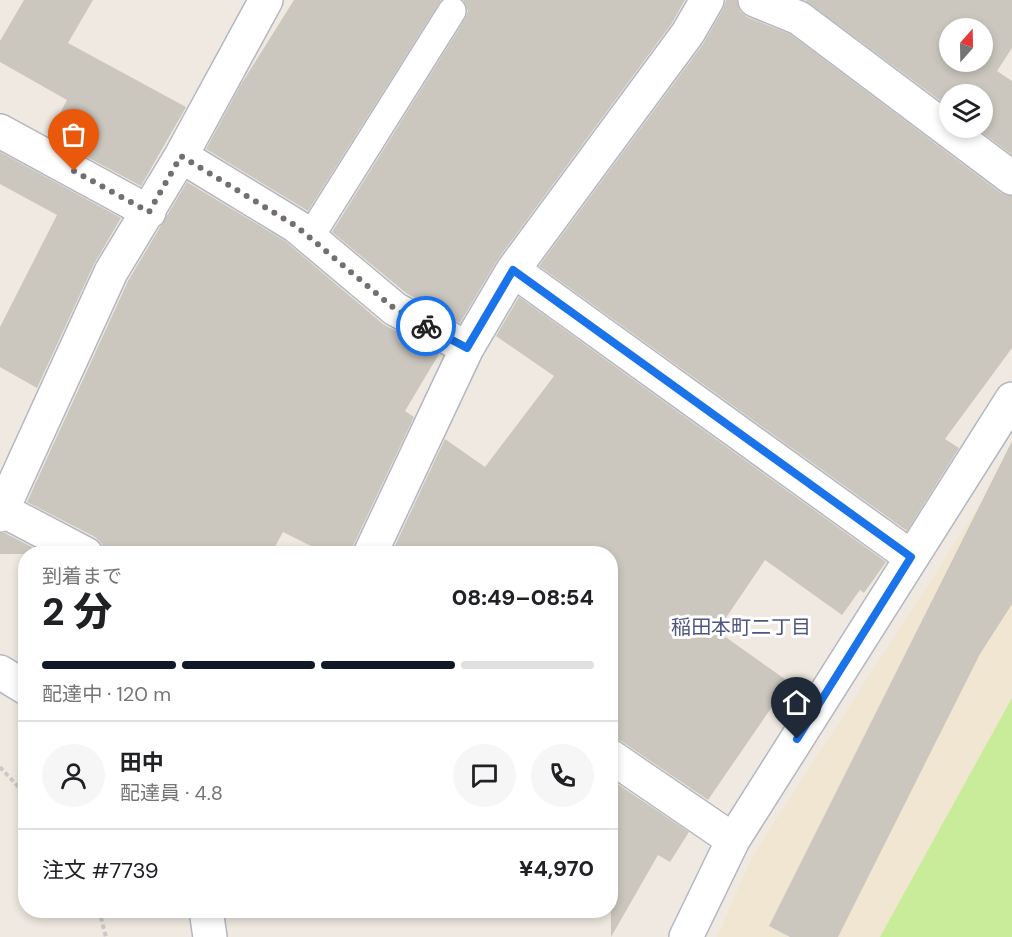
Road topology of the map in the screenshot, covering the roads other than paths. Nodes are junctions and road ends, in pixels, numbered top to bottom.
1 (266, 0) edge
2 (708, 0) edge
3 (755, 0) edge
4 (452, 10) dead end
5 (0, 131) edge
6 (181, 156) junction
7 (1012, 178) edge
8 (149, 212) junction
9 (310, 237) junction
10 (513, 270) junction
11 (467, 348) junction
12 (1012, 399) edge
13 (1, 513) edge
14 (69, 546) edge
15 (374, 546) edge
16 (911, 557) junction
17 (0, 672) edge
18 (18, 683) edge
19 (618, 761) edge
20 (733, 840) junction
21 (207, 918) edge
22 (210, 937) edge
23 (686, 937) edge

1 - 6 street
2 - 10 street
3 - 7 street
4 - 9 lane
5 - 8 street
6 - 8 street
6 - 9 street
8 - 13 street
9 - 11 street
10 - 11 street
10 - 16 street
11 - 15 street
12 - 16 street
13 - 14 street
16 - 20 street
17 - 18 street
19 - 20 street
20 - 23 street
21 - 22 street

